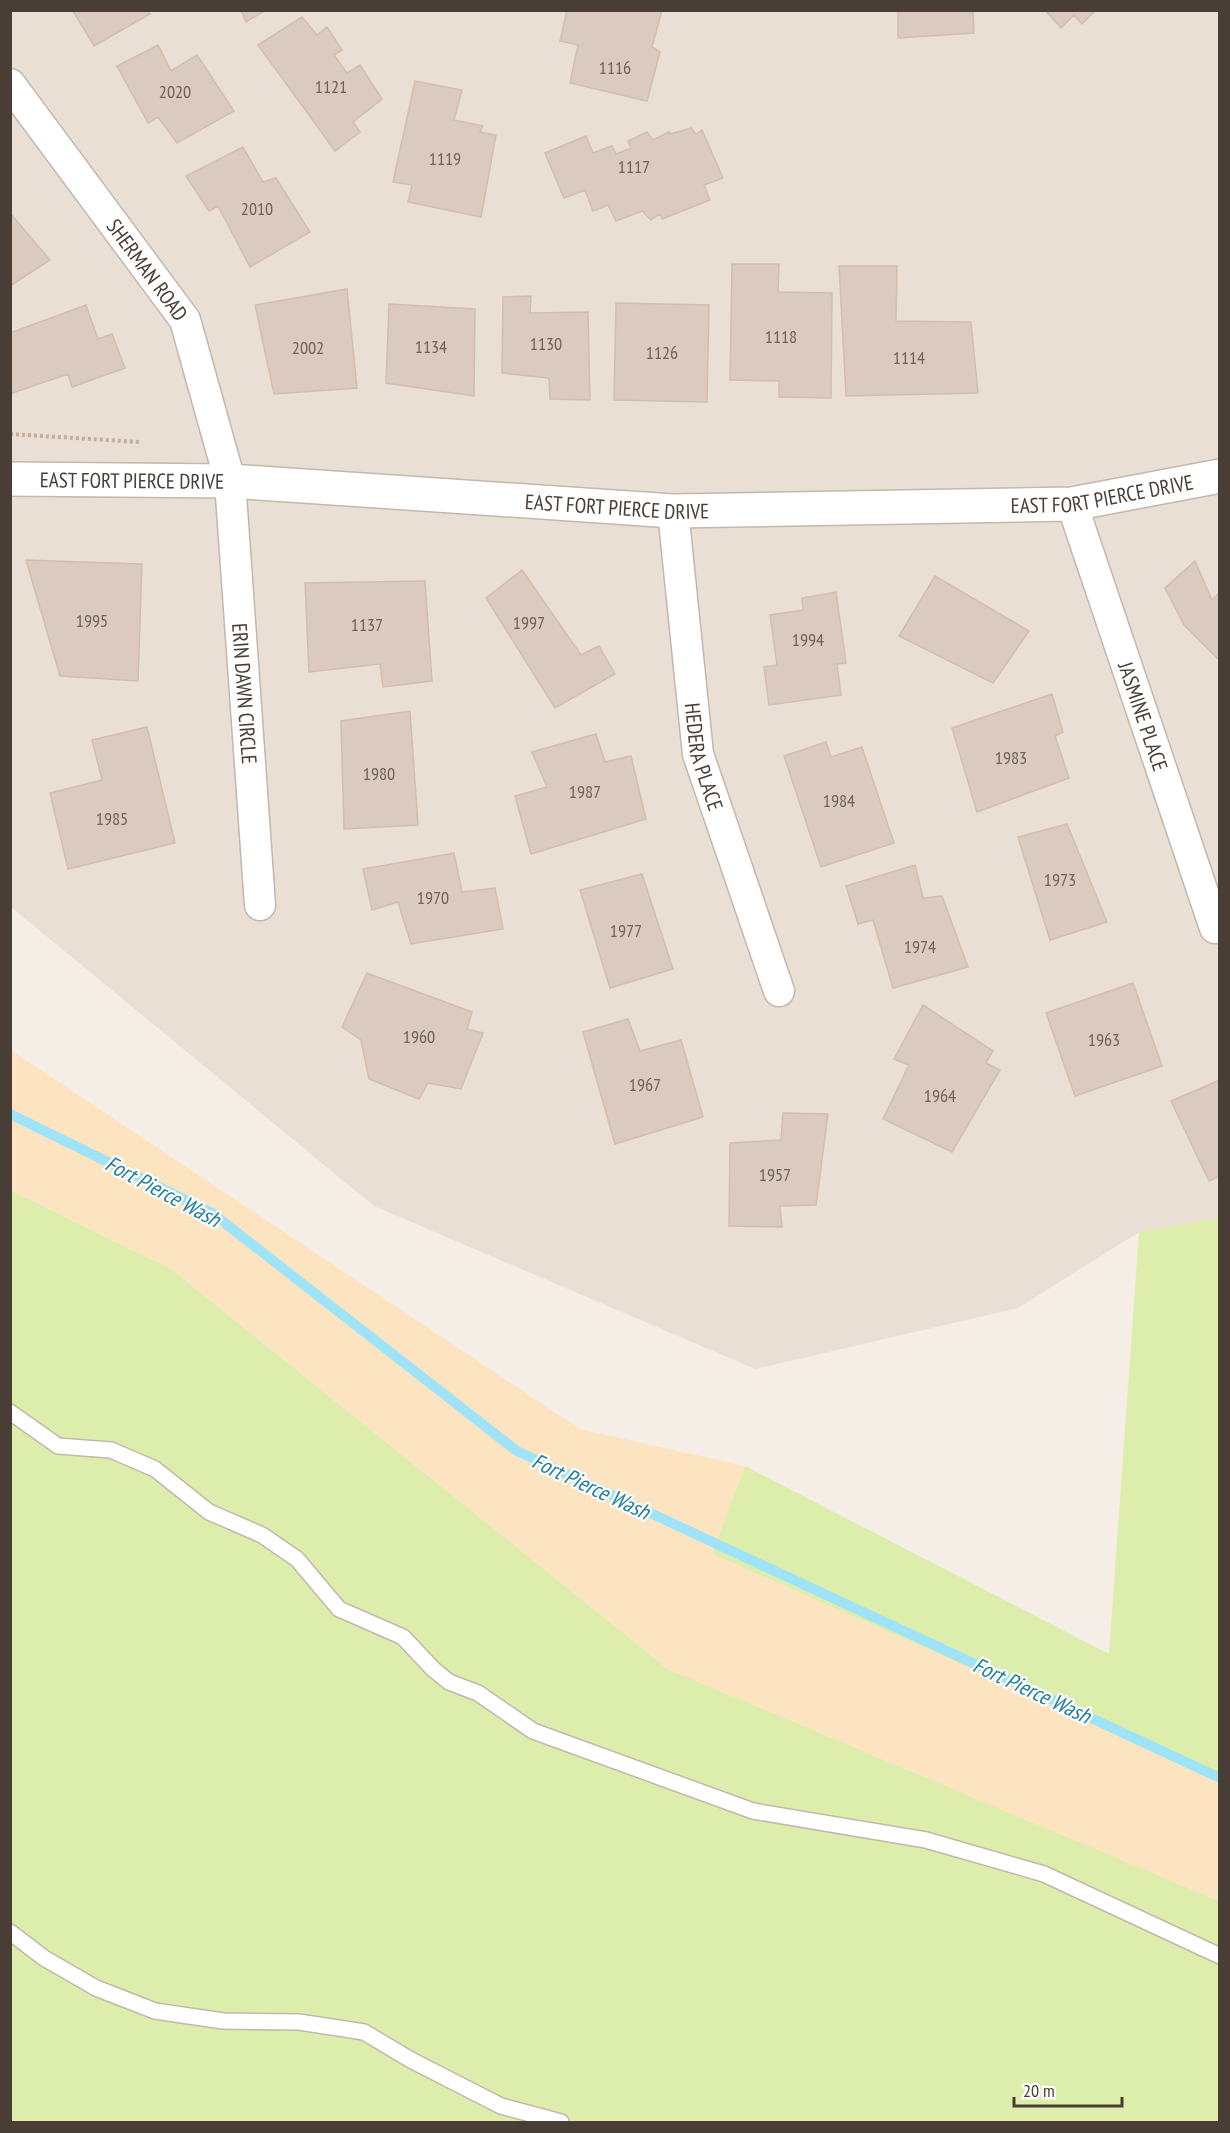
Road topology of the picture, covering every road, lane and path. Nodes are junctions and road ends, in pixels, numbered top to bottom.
1 (10, 84) edge
2 (10, 434) edge
3 (151, 443) dead end
4 (1220, 476) edge
5 (10, 479) edge
6 (230, 481) junction
7 (1072, 504) junction
8 (673, 512) junction
9 (260, 905) dead end
10 (1215, 928) dead end
11 (779, 991) dead end
12 (10, 1412) edge
13 (10, 1932) edge
14 (1220, 1956) edge
15 (561, 2122) edge

1 - 6 street, SHERMAN ROAD
2 - 3 path
4 - 7 street, EAST FORT PIERCE DRIVE
5 - 6 street, EAST FORT PIERCE DRIVE
6 - 8 street, EAST FORT PIERCE DRIVE
6 - 9 street, ERIN DAWN CIRCLE
7 - 8 street, EAST FORT PIERCE DRIVE
7 - 10 street, JASMINE PLACE
8 - 11 street, HEDERA PLACE
12 - 14 lane
13 - 15 lane

